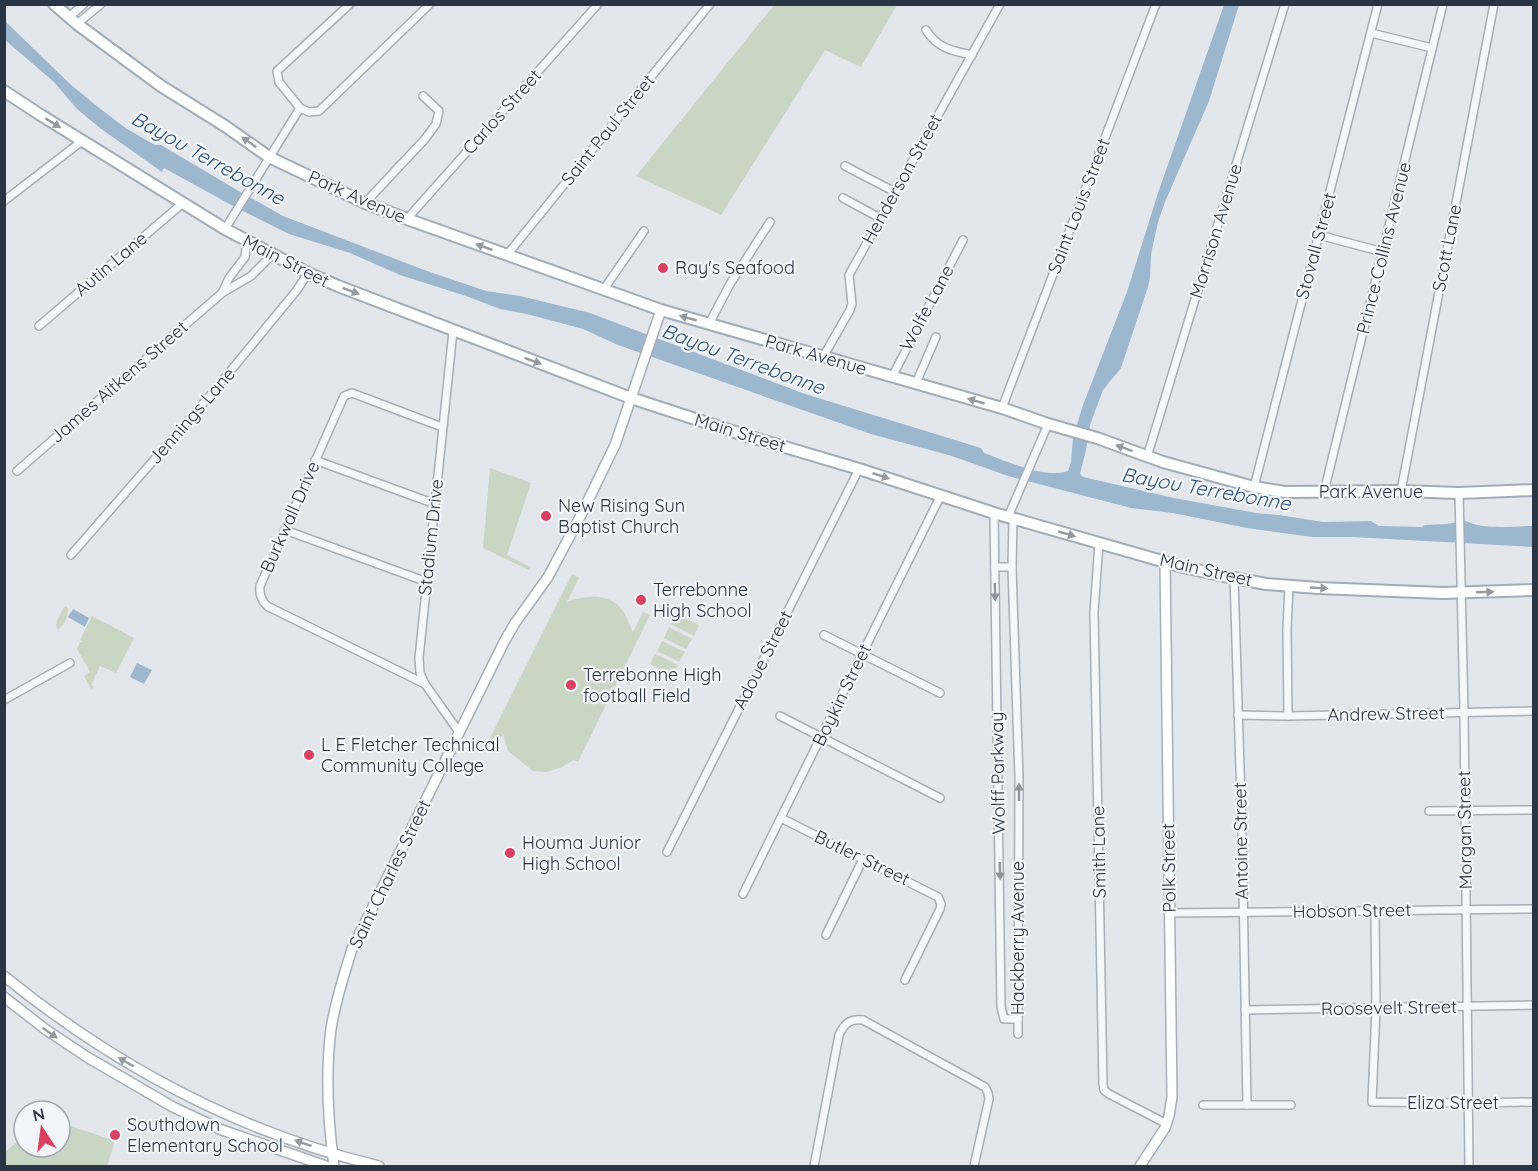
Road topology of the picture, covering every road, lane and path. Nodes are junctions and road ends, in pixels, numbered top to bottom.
1 (54, 4) edge
2 (84, 4) edge
3 (101, 4) edge
4 (350, 4) edge
5 (430, 4) edge
6 (598, 4) edge
7 (710, 4) edge
8 (1000, 4) edge
9 (1156, 4) edge
10 (1285, 4) edge
11 (1378, 4) edge
12 (1443, 4) edge
13 (1494, 4) edge
14 (73, 21) junction
15 (926, 30) dead end
16 (1371, 33) junction
17 (1432, 48) junction
18 (972, 55) junction
19 (4, 91) edge
20 (423, 96) dead end
21 (300, 108) junction
22 (82, 141) junction
23 (269, 157) junction
24 (845, 166) dead end
25 (895, 192) junction
26 (843, 198) dead end
27 (4, 201) edge
28 (183, 203) junction
29 (365, 203) junction
30 (880, 218) junction
31 (406, 219) junction
32 (770, 222) dead end
33 (225, 229) junction
34 (644, 231) dead end
35 (1319, 235) junction
36 (963, 240) dead end
37 (247, 241) junction
38 (1383, 252) junction
39 (273, 254) junction
40 (507, 255) junction
41 (308, 273) junction
42 (604, 289) junction
43 (222, 293) junction
44 (661, 310) junction
45 (709, 324) junction
46 (39, 326) dead end
47 (453, 331) junction
48 (936, 337) dead end
49 (823, 357) junction
50 (892, 376) junction
51 (916, 383) junction
52 (631, 398) junction
53 (1002, 408) junction
54 (1048, 424) junction
55 (442, 427) junction
56 (1147, 456) junction
57 (315, 460) junction
58 (859, 469) junction
59 (17, 471) dead end
60 (1254, 487) junction
61 (1533, 490) edge
62 (1401, 491) junction
63 (1324, 492) junction
64 (1459, 493) junction
65 (941, 495) junction
66 (435, 504) junction
67 (994, 513) junction
68 (1011, 518) junction
69 (285, 530) junction
70 (1099, 543) junction
71 (71, 555) dead end
72 (1165, 562) junction
73 (995, 567) junction
74 (1012, 567) junction
75 (1234, 578) junction
76 (427, 582) junction
77 (1289, 585) junction
78 (1533, 590) edge
79 (1461, 593) junction
80 (824, 635) dead end
81 (862, 655) junction
82 (70, 663) dead end
83 (425, 684) junction
84 (940, 693) dead end
85 (4, 700) edge
86 (1533, 711) edge
87 (1464, 712) junction
88 (1238, 715) junction
89 (780, 716) dead end
90 (1288, 716) junction
91 (459, 732) junction
92 (822, 736) junction
93 (940, 798) dead end
94 (1533, 810) edge
95 (1429, 811) dead end
96 (1465, 811) junction
97 (781, 818) junction
98 (667, 852) dead end
99 (863, 859) junction
100 (743, 894) dead end
101 (1466, 909) junction
102 (1533, 909) edge
103 (1375, 911) junction
104 (1170, 913) junction
105 (1243, 913) junction
106 (826, 935) dead end
107 (4, 976) edge
108 (905, 980) dead end
109 (4, 996) edge
110 (1533, 1005) edge
111 (1467, 1006) junction
112 (1376, 1008) junction
113 (1245, 1010) junction
114 (1018, 1019) junction
115 (1018, 1034) dead end
116 (1533, 1102) edge
117 (1468, 1103) junction
118 (1203, 1105) dead end
119 (1247, 1105) junction
120 (1291, 1105) dead end
121 (1167, 1124) junction
122 (332, 1153) junction
123 (326, 1167) edge
124 (334, 1167) edge
125 (379, 1167) edge
126 (814, 1167) edge
127 (974, 1167) edge
128 (1140, 1167) edge
129 (1469, 1167) edge

1 - 14 main road, Park Avenue
2 - 14 street
3 - 14 street
4 - 21 street
5 - 21 street
6 - 31 street, Carlos Street
7 - 40 street, Saint Paul Street
8 - 18 street, Henderson Street
9 - 53 street, Saint Louis Street
10 - 56 street, Morrison Avenue
11 - 16 street, Stovall Street
12 - 17 street, Prince Collins Avenue
13 - 62 street, Scott Lane
23 -> 14 main road, Park Avenue
15 - 18 street
16 - 17 street
16 - 35 street, Stovall Street
17 - 38 street, Prince Collins Avenue
18 - 25 street, Henderson Street
19 -> 22 main road, Main Street
20 - 29 street
21 - 23 street
22 - 27 street
22 - 28 main road, Main Street
23 - 29 main road, Park Avenue
23 - 33 street
24 - 25 street
25 - 30 street, Henderson Street
26 - 30 street
28 - 33 main road, Main Street
28 - 46 street, Autin Lane
29 - 31 main road, Park Avenue
30 - 49 street, Henderson Street
40 -> 31 main road, Park Avenue
32 - 45 street
33 - 37 main road, Main Street
34 - 42 street
35 - 38 street
35 - 60 street, Stovall Street
36 - 50 street, Wolfe Lane
37 - 39 main road, Main Street
37 - 43 street, James Aitkens Street
38 - 63 street, Prince Collins Avenue
39 - 41 main road, Main Street
39 - 43 street, James Aitkens Street
40 - 42 main road, Park Avenue
41 -> 47 main road, Main Street
41 - 71 street, Jennings Lane
42 - 44 main road, Park Avenue
43 - 59 street, James Aitkens Street
45 -> 44 main road, Park Avenue
44 - 52 street, Saint Charles Street
45 - 49 main road, Park Avenue
47 -> 52 main road, Main Street
47 - 55 street, Stadium Drive
48 - 51 street
49 - 50 main road, Park Avenue
50 - 51 main road, Park Avenue
53 -> 51 main road, Park Avenue
52 - 58 main road, Main Street
52 - 91 street, Saint Charles Street
53 - 54 main road, Park Avenue
56 -> 54 main road, Park Avenue
54 - 68 street, Hackberry Avenue
55 - 57 street, Burkwall Drive
55 - 66 street, Stadium Drive
56 - 60 main road, Park Avenue
57 - 66 street
57 - 69 street, Burkwall Drive
58 -> 65 main road, Main Street
58 - 98 street, Adoue Street
60 - 63 main road, Park Avenue
61 - 64 main road, Park Avenue
62 - 63 main road, Park Avenue
62 - 64 main road, Park Avenue
64 - 79 street, Morgan Street
65 - 67 main road, Main Street
65 - 81 street, Boykin Street
66 - 76 street, Stadium Drive
67 - 68 main road, Main Street
67 - 73 street, Wolff Parkway
68 -> 70 main road, Main Street
68 - 74 street, Hackberry Avenue
69 - 76 street
69 - 83 street, Burkwall Drive
70 - 72 main road, Main Street
70 - 121 street, Smith Lane
72 - 75 main road, Main Street
72 - 104 street, Polk Street
73 - 74 street
73 -> 114 street, Wolff Parkway
114 -> 74 street, Hackberry Avenue
75 - 77 main road, Main Street
75 - 88 street, Antoine Street
76 - 83 street, Stadium Drive
77 -> 79 main road, Main Street
77 - 90 street
79 -> 78 main road, Main Street
79 - 87 street, Morgan Street
80 - 81 street
81 - 84 street
81 - 92 street, Boykin Street
82 - 85 street
83 - 91 street, Stadium Drive
86 - 87 street, Andrew Street
87 - 90 street, Andrew Street
87 - 96 street, Morgan Street
88 - 90 street, Andrew Street
88 - 105 street, Antoine Street
89 - 92 street
91 - 122 street, Saint Charles Street
92 - 93 street
92 - 97 street, Boykin Street
94 - 96 street
95 - 96 street
96 - 101 street, Morgan Street
97 - 99 street, Butler Street
97 - 100 street, Boykin Street
99 - 106 street
99 - 108 street, Butler Street
101 - 102 street, Hobson Street
101 - 103 street, Hobson Street
101 - 111 street, Morgan Street
103 - 105 street, Hobson Street
103 - 112 street
104 - 105 street, Hobson Street
104 - 121 street, Polk Street
105 - 113 street, Antoine Street
122 -> 107 street
109 -> 123 street
110 - 111 street, Roosevelt Street
111 - 112 street, Roosevelt Street
111 - 117 street, Morgan Street
112 - 113 street, Roosevelt Street
112 - 117 street, Eliza Street
113 - 119 street, Antoine Street
114 - 115 street, Hackberry Avenue
116 - 117 street, Eliza Street
117 - 129 street, Morgan Street
118 - 119 street
119 - 120 street
121 - 128 street, Polk Street
122 - 124 street, Saint Charles Street
122 - 125 street
126 - 127 street

